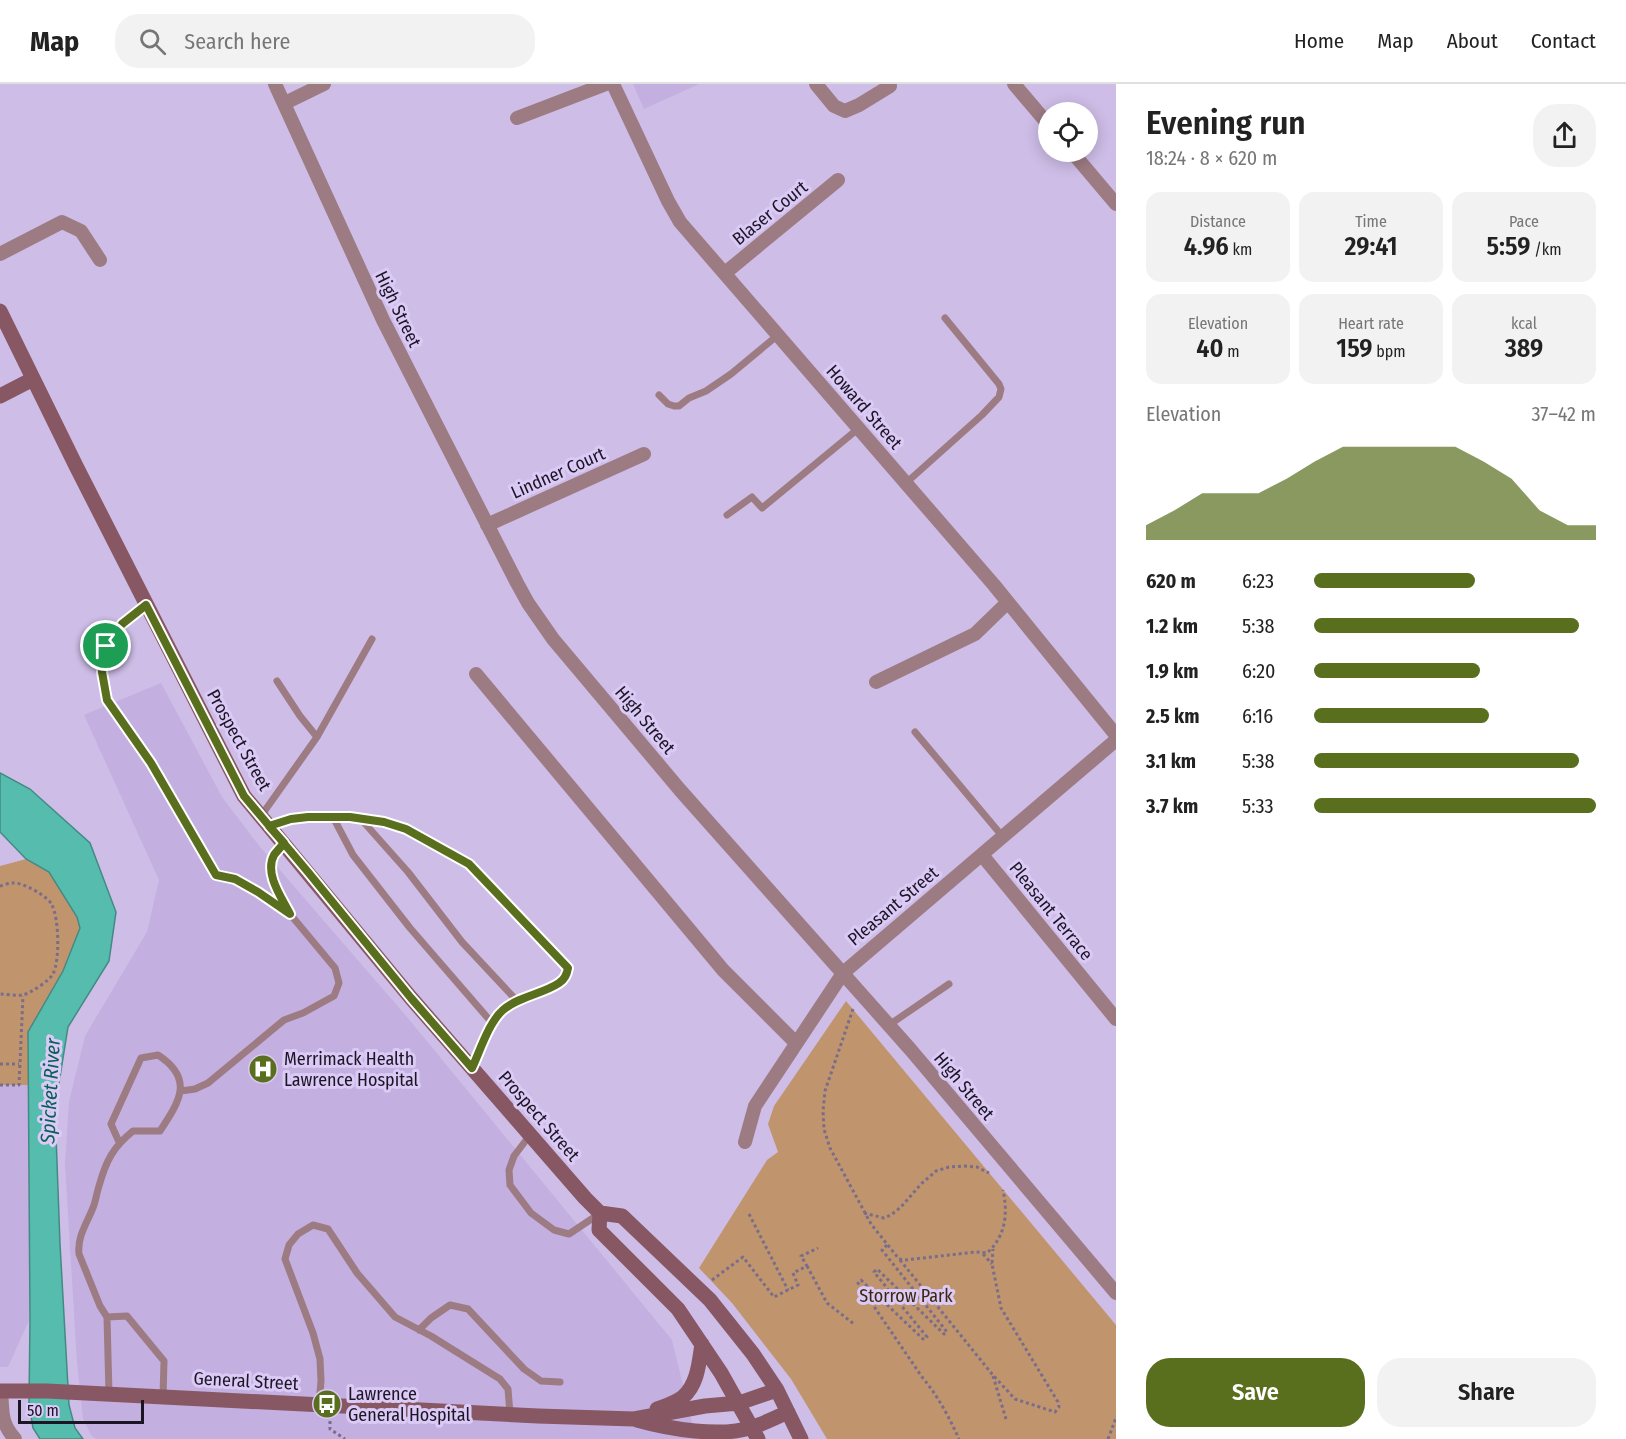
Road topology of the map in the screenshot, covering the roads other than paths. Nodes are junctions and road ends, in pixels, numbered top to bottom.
1 (275, 84) edge
2 (324, 84) edge
3 (606, 84) edge
4 (613, 84) edge
5 (816, 84) edge
6 (1014, 84) edge
7 (890, 86) dead end
8 (285, 103) junction
9 (1038, 112) edge
10 (517, 118) dead end
11 (1083, 162) edge
12 (838, 180) dead end
13 (1111, 187) edge
14 (1116, 204) edge
15 (0, 254) edge
16 (100, 260) dead end
17 (725, 273) junction
18 (0, 311) edge
19 (945, 318) dead end
20 (778, 335) junction
21 (33, 379) junction
22 (659, 395) dead end
23 (0, 396) edge
24 (859, 428) junction
25 (644, 454) dead end
26 (906, 483) junction
27 (727, 515) dead end
28 (487, 525) junction
29 (1008, 602) junction
30 (146, 605) junction
31 (372, 639) dead end
32 (476, 674) dead end
33 (277, 681) dead end
34 (876, 682) dead end
35 (915, 732) dead end
36 (317, 737) junction
37 (1116, 738) edge
38 (333, 817) junction
39 (360, 818) junction
40 (265, 821) junction
41 (1003, 837) junction
42 (284, 843) junction
43 (982, 855) junction
44 (290, 914) junction
45 (843, 973) junction
46 (948, 984) dead end
47 (517, 1001) junction
48 (1116, 1019) edge
49 (493, 1024) junction
50 (889, 1025) junction
51 (796, 1043) junction
52 (472, 1068) junction
53 (181, 1090) junction
54 (530, 1135) junction
55 (119, 1142) junction
56 (745, 1142) dead end
57 (600, 1213) junction
58 (1116, 1293) edge
59 (107, 1317) junction
60 (419, 1330) junction
61 (702, 1344) junction
62 (560, 1382) dead end
63 (777, 1390) junction
64 (4, 1391) edge
65 (109, 1394) junction
66 (163, 1396) junction
67 (739, 1403) junction
68 (319, 1405) junction
69 (788, 1412) junction
70 (510, 1414) junction
71 (634, 1419) junction
72 (755, 1433) edge
73 (15, 1439) edge
74 (801, 1439) edge

1 - 8 street, High Street
2 - 8 street
3 - 10 street
4 - 17 street, Howard Street
5 - 7 street
6 - 9 street
8 - 28 street, High Street
11 - 13 street
12 - 17 street, Blaser Court
13 - 14 street
15 - 16 street
17 - 20 street, Howard Street
18 - 21 street, Prospect Street
19 - 26 lane
20 - 22 lane
20 - 24 street, Howard Street
21 - 23 street
21 - 30 street, Prospect Street
24 - 26 street, Howard Street
24 - 27 lane
25 - 28 street, Lindner Court
26 - 29 street, Howard Street
28 - 45 street, High Street
29 - 34 street
29 - 37 street, Howard Street
30 - 40 street, Prospect Street
30 - 44 lane
31 - 36 lane
32 - 51 street
33 - 36 lane
35 - 41 lane
36 - 40 lane
37 - 41 street, Pleasant Street
38 - 39 lane
38 - 40 lane
38 - 49 lane
39 - 47 lane
39 - 47 lane
40 - 42 street, Prospect Street
41 - 43 street, Pleasant Street
42 - 44 lane
42 - 52 street, Prospect Street
43 - 45 street, Pleasant Street
43 - 48 street, Pleasant Terrace
44 - 53 lane
45 - 50 street, High Street
45 - 51 street, Pleasant Street
46 - 50 lane
47 - 49 lane
49 - 52 lane
50 - 58 street, High Street
51 - 56 street, Pleasant Street
52 - 54 street, Prospect Street
53 - 55 lane
53 - 55 lane
54 - 57 street, Prospect Street
54 - 57 lane
55 - 59 lane
57 - 61 street, Prospect Street
57 - 63 street, Prospect Street
59 - 65 lane
59 - 66 lane
60 - 62 lane
60 - 68 lane
60 - 70 lane
61 - 67 street, Prospect Street
61 - 71 street
63 - 67 street, General Street
63 - 69 street, Prospect Street
64 - 65 street, General Street
64 - 73 street
65 - 66 street, General Street
66 - 68 street, General Street
67 - 71 street, General Street
67 - 72 street, Prospect Street
68 - 70 street, General Street
69 - 72 street, General Street
69 - 74 street, Prospect Street
70 - 71 street, General Street
71 - 72 street, General Street

